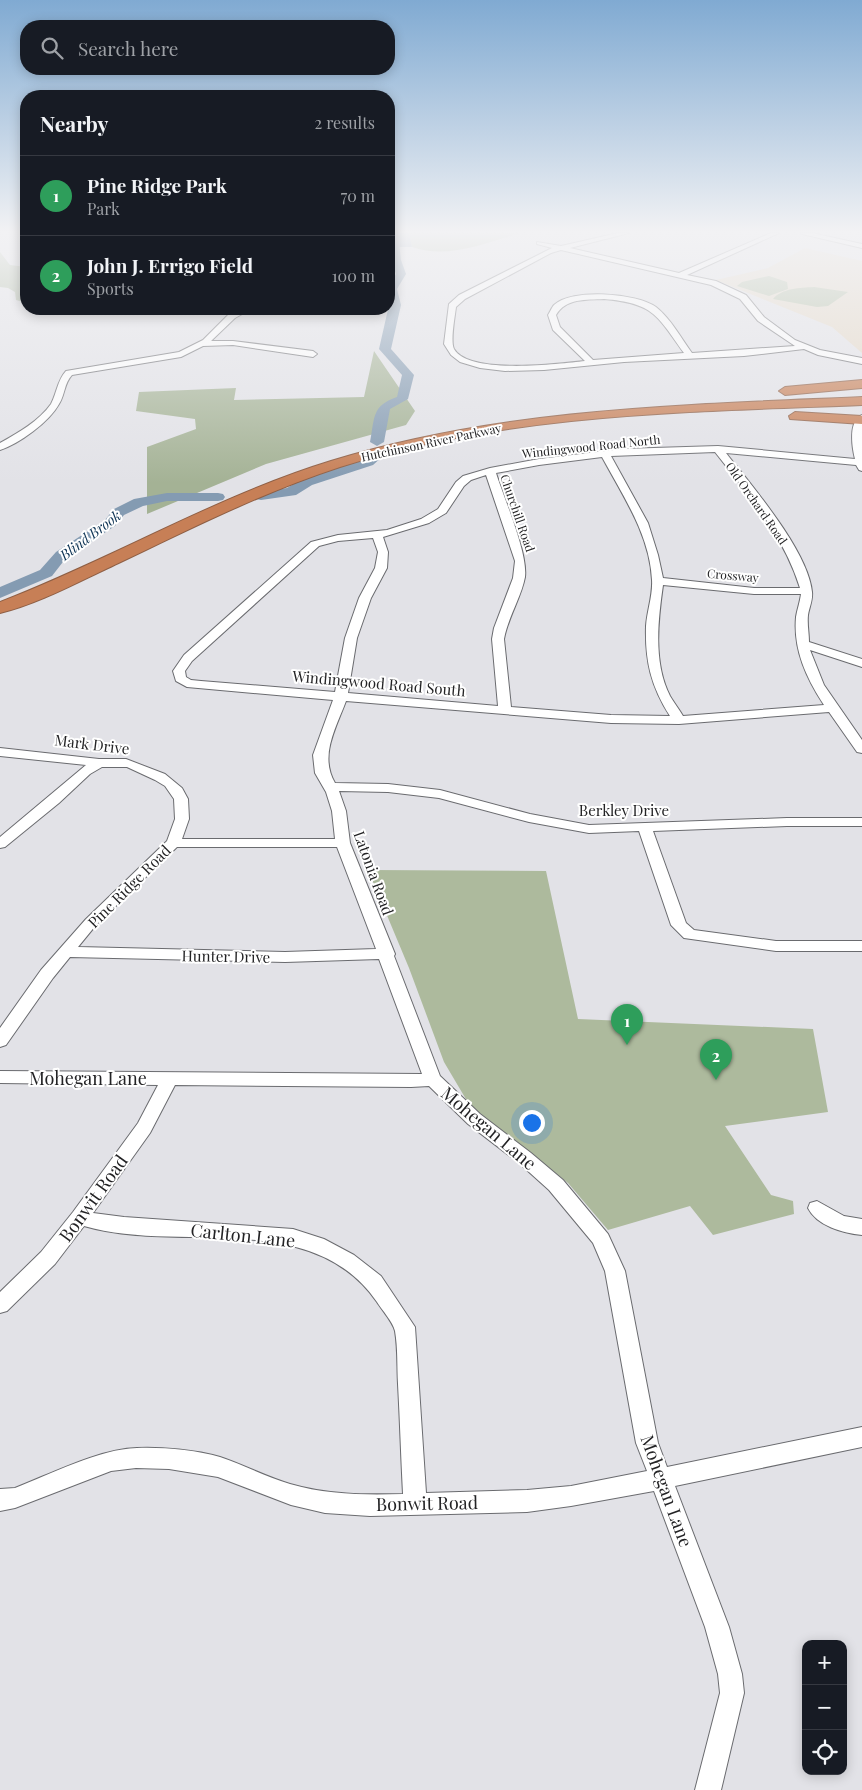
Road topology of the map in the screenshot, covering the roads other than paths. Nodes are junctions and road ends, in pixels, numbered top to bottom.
1 (232, 317) edge
2 (451, 317) edge
3 (552, 317) edge
4 (660, 317) edge
5 (759, 317) edge
6 (201, 344) junction
7 (804, 347) junction
8 (312, 354) dead end
9 (689, 355) junction
10 (862, 361) edge
11 (590, 362) junction
12 (862, 384) edge
13 (862, 396) edge
14 (862, 401) edge
15 (862, 419) edge
16 (515, 420) junction
17 (474, 430) junction
18 (0, 446) edge
19 (718, 449) junction
20 (605, 454) junction
21 (861, 464) edge
22 (490, 471) junction
23 (377, 534) junction
24 (144, 546) junction
25 (658, 581) junction
26 (806, 591) junction
27 (0, 602) edge
28 (0, 608) edge
29 (0, 617) edge
30 (803, 644) junction
31 (862, 663) edge
32 (341, 696) junction
33 (834, 708) junction
34 (505, 710) junction
35 (679, 720) junction
36 (862, 749) edge
37 (0, 752) edge
38 (99, 763) junction
39 (330, 787) junction
40 (862, 822) edge
41 (646, 828) junction
42 (173, 843) junction
43 (343, 843) junction
44 (0, 844) edge
45 (862, 946) edge
46 (66, 952) junction
47 (387, 954) junction
48 (0, 1041) edge
49 (0, 1078) edge
50 (170, 1078) junction
51 (433, 1079) junction
52 (817, 1208) dead end
53 (80, 1217) junction
54 (862, 1227) edge
55 (0, 1305) edge
56 (862, 1437) edge
57 (661, 1479) junction
58 (0, 1500) edge
59 (415, 1503) junction
60 (708, 1790) edge

1 - 6 street
2 - 11 street
3 - 11 street
4 - 9 street
5 - 7 street
6 - 8 street
6 - 18 street
7 - 9 street
7 - 10 street
9 - 11 street
12 - 16 highway
13 - 16 highway, Hutchinson River Parkway
14 - 17 highway, Hutchinson River Parkway
15 - 17 highway
15 - 21 street
16 - 27 highway, Hutchinson River Parkway
17 - 24 highway, Hutchinson River Parkway
19 - 20 street, Windingwood Road North
19 - 21 street, Windingwood Road North
19 - 26 street, Old Orchard Road
20 - 22 street, Windingwood Road North
20 - 25 street
22 - 23 street, Windingwood Road North
22 - 34 street, Churchill Road
23 - 32 street, Latonia Road
23 - 32 street, Windingwood Road South
24 - 28 highway, Hutchinson River Parkway
24 - 29 highway
25 - 26 street, Crossway
25 - 35 street
26 - 30 street, Old Orchard Road
30 - 31 street
30 - 33 street, Old Orchard Road
32 - 34 street, Windingwood Road South
32 - 39 street, Latonia Road
33 - 35 street, Windingwood Road South
33 - 36 street, Old Orchard Road
34 - 35 street, Windingwood Road South
37 - 38 street, Mark Drive
38 - 42 street, Mark Drive
38 - 44 street
39 - 41 street, Berkley Drive
39 - 43 street, Latonia Road
40 - 41 street, Berkley Drive
41 - 45 street
42 - 43 street, Pine Ridge Road
42 - 46 street, Pine Ridge Road
43 - 47 street, Latonia Road
46 - 47 street, Hunter Drive
46 - 48 street, Pine Ridge Road
47 - 51 street, Latonia Road
49 - 50 street, Mohegan Lane
50 - 51 street, Mohegan Lane
50 - 53 street, Bonwit Road
51 - 57 street, Mohegan Lane
52 - 54 street
53 - 55 street, Bonwit Road
53 - 59 street, Carlton Lane
56 - 57 street, Bonwit Road
57 - 59 street, Bonwit Road
57 - 60 street, Mohegan Lane
58 - 59 street, Bonwit Road

